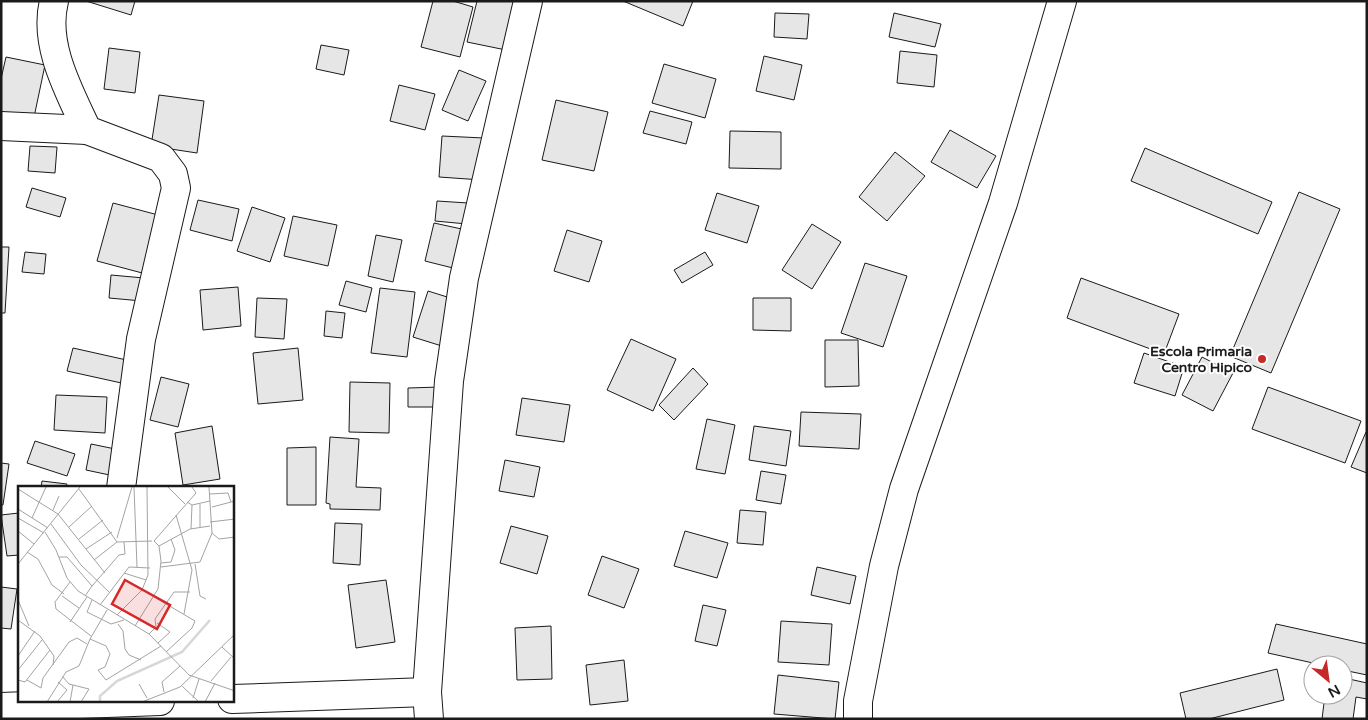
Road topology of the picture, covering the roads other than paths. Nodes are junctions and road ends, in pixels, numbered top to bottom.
1 (54, 1) edge
2 (528, 1) edge
3 (1062, 1) edge
4 (1, 126) edge
5 (86, 130) junction
6 (120, 486) edge
7 (427, 692) junction
8 (234, 699) edge
9 (154, 702) edge
10 (1, 707) edge
11 (119, 708) edge
12 (429, 719) edge
13 (858, 719) edge

1 - 5 street
2 - 7 street
3 - 13 street
4 - 5 street
5 - 6 street
7 - 8 street
7 - 12 street
9 - 11 street
10 - 11 street

